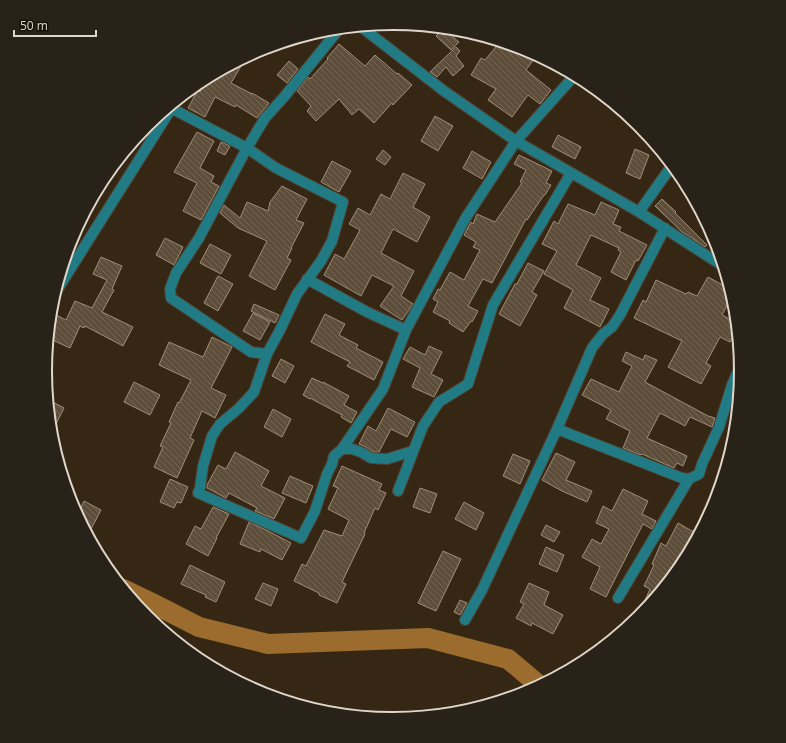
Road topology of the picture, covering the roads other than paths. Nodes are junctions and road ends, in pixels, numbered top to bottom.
1 (367, 31) edge
2 (334, 36) edge
3 (571, 80) edge
4 (178, 107) edge
5 (167, 116) edge
6 (516, 142) junction
7 (247, 148) junction
8 (669, 171) edge
9 (571, 173) junction
10 (639, 212) junction
11 (665, 228) junction
12 (716, 261) edge
13 (65, 278) edge
14 (307, 280) junction
15 (406, 330) junction
16 (267, 354) junction
17 (734, 380) edge
18 (556, 429) junction
19 (342, 449) junction
20 (413, 451) junction
21 (690, 479) junction
22 (398, 491) dead end
23 (618, 598) dead end
24 (465, 620) dead end

1 - 6 street
2 - 7 street
3 - 6 street
4 - 7 street
5 - 13 street
6 - 9 street
6 - 15 street
7 - 14 street
7 - 16 street
8 - 10 street
9 - 10 street
9 - 20 street
10 - 11 street
11 - 12 street
11 - 18 street
14 - 15 street
14 - 16 street
15 - 19 street
16 - 19 street
17 - 21 street
18 - 21 street
18 - 24 street
19 - 20 street
20 - 22 street
21 - 23 street

